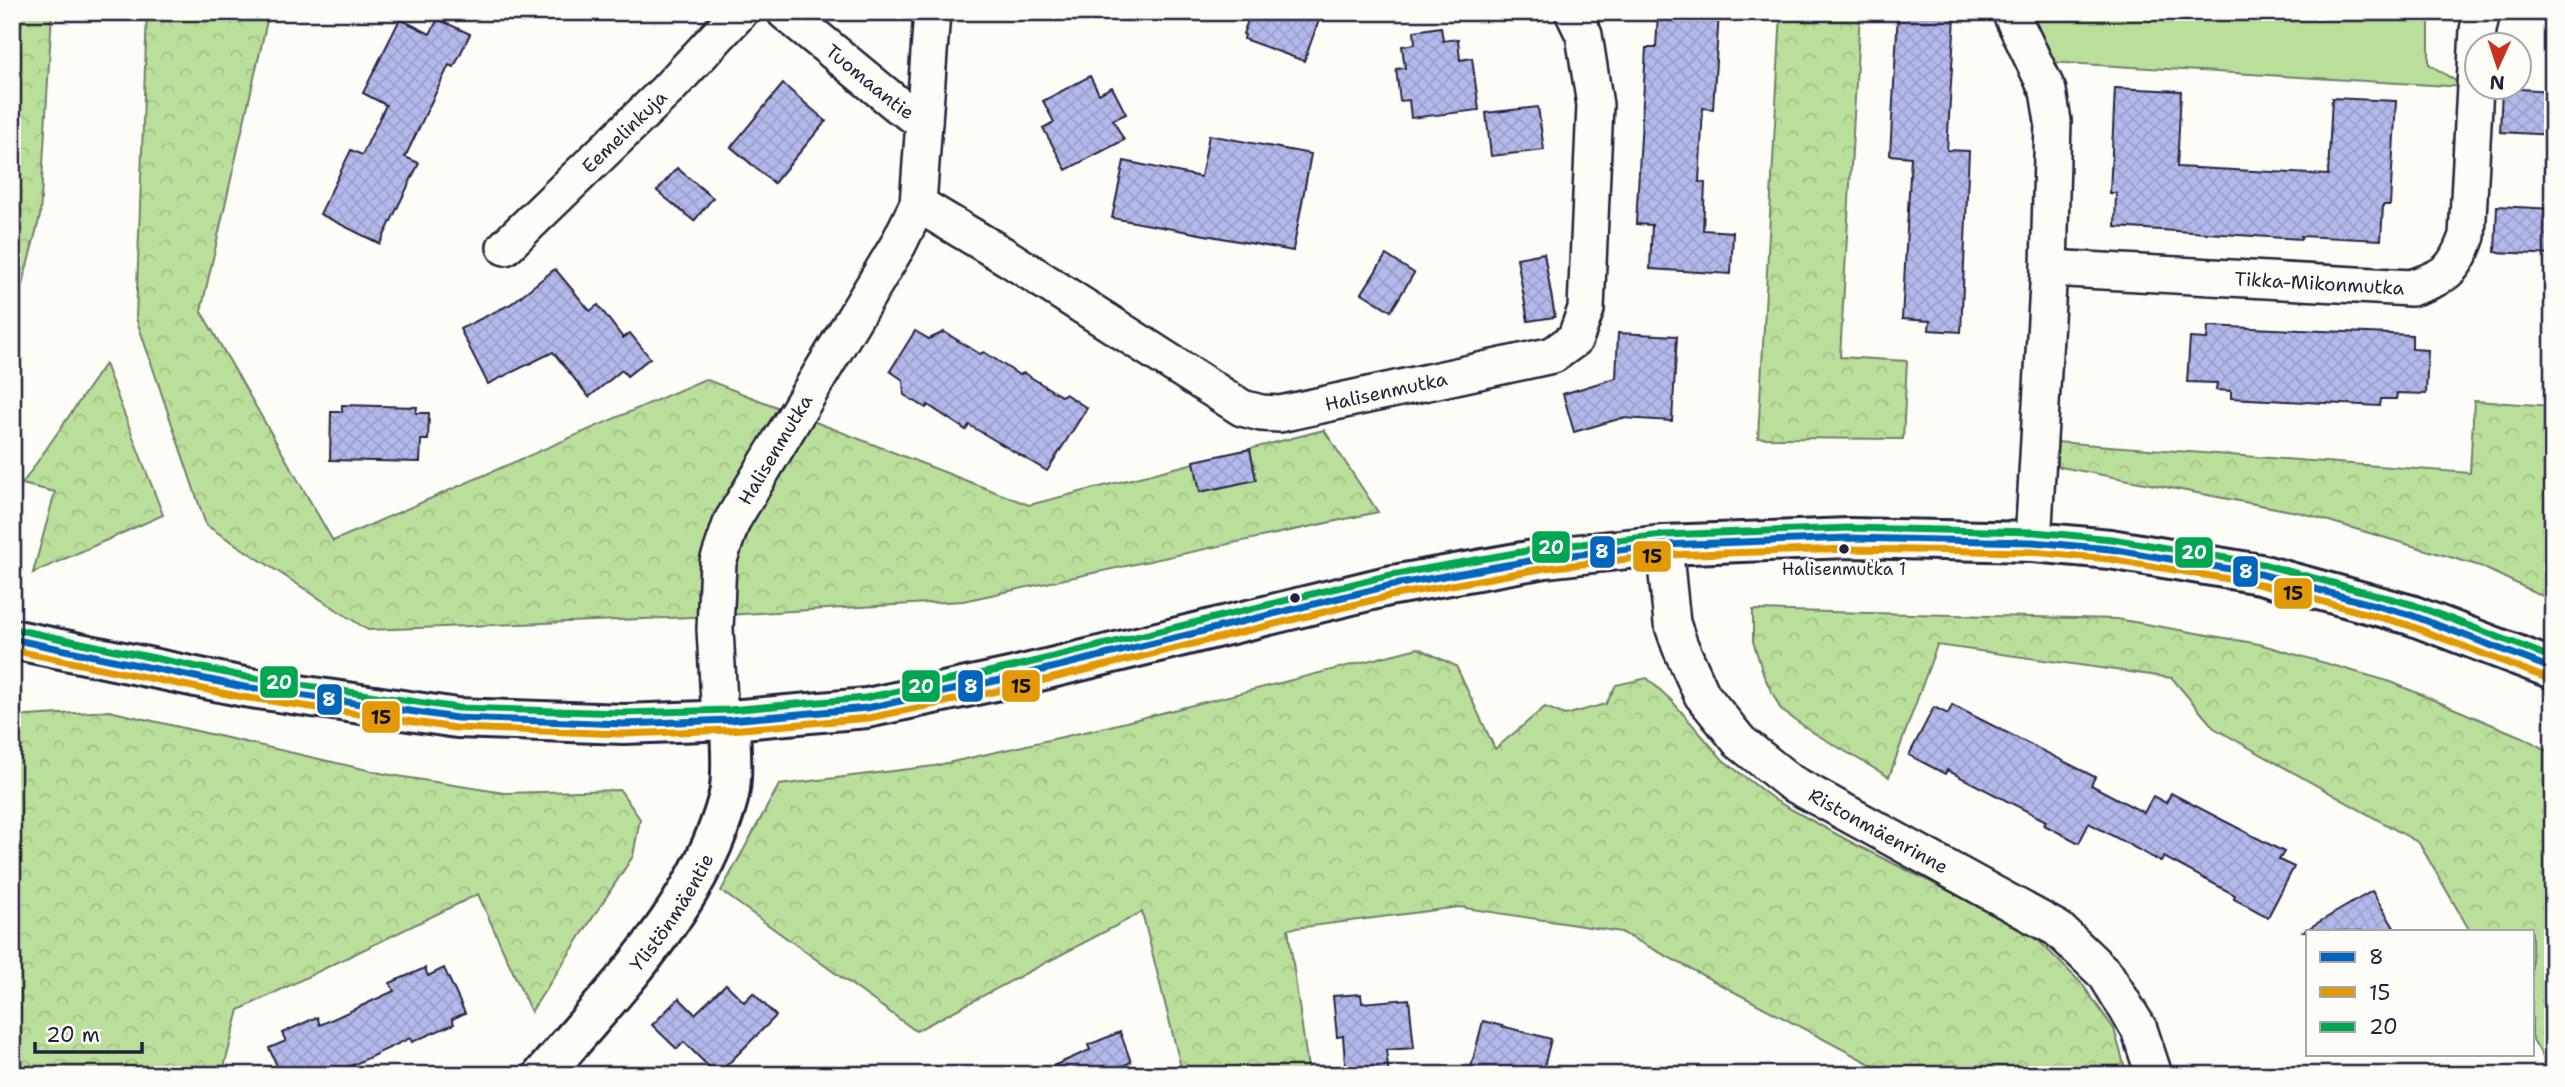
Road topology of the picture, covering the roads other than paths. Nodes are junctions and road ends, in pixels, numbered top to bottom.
1 (740, 12) edge
2 (785, 12) edge
3 (932, 12) edge
4 (1573, 12) edge
5 (2010, 12) edge
6 (2482, 12) edge
7 (924, 122) junction
8 (918, 204) junction
9 (505, 247) dead end
10 (2049, 268) junction
11 (2033, 542) junction
12 (1664, 545) junction
13 (12, 639) edge
14 (2553, 669) edge
15 (725, 720) junction
16 (543, 1075) edge
17 (2154, 1075) edge

1 - 9 street, Eemelinkuja
2 - 7 street, Tuomaantie
3 - 7 street, Halisenmutka
4 - 8 street, Halisenmutka
5 - 10 street
6 - 10 street, Tikka-Mikonmutka
7 - 8 street, Halisenmutka
8 - 15 street, Halisenmutka
10 - 11 street
11 - 12 street
11 - 14 street
12 - 15 street
12 - 17 street, Ristonmäenrinne
13 - 15 street
15 - 16 street, Ylistönmäentie

